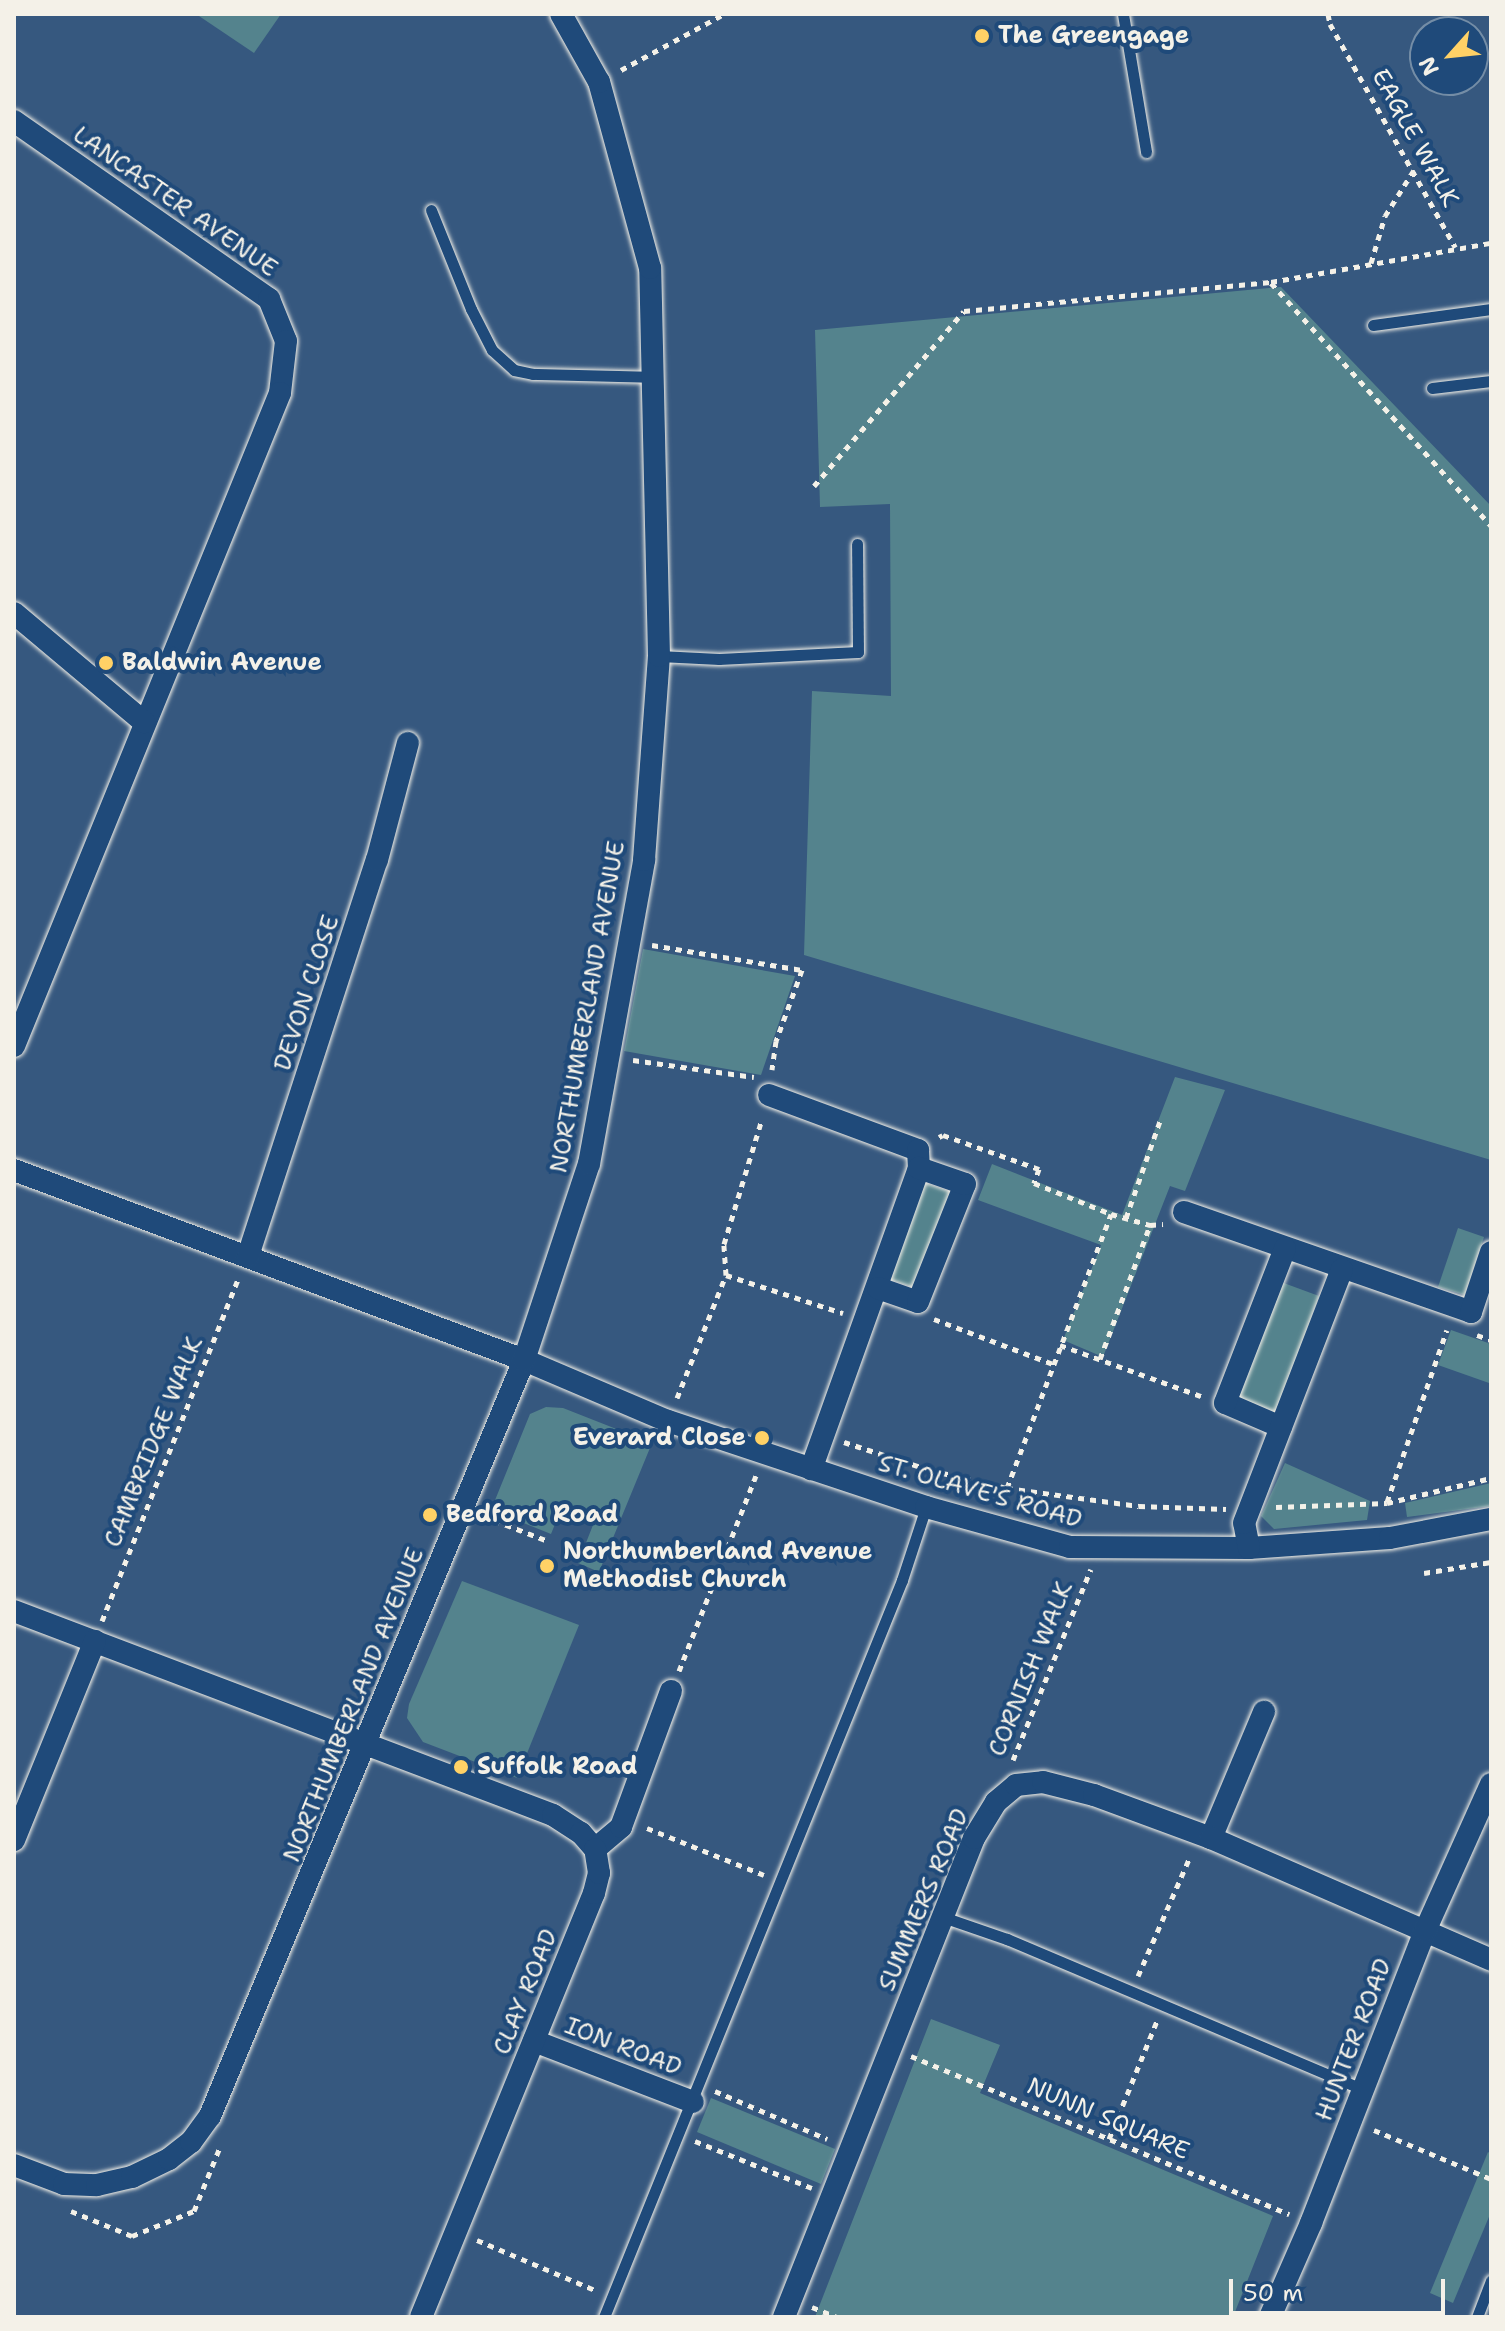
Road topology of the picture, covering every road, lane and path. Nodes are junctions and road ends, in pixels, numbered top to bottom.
1 (561, 14) edge
2 (724, 14) edge
3 (1123, 14) edge
4 (1328, 14) edge
5 (599, 82) junction
6 (14, 121) edge
7 (1146, 152) dead end
8 (1415, 169) junction
9 (431, 210) dead end
10 (1491, 243) edge
11 (1455, 247) junction
12 (1371, 263) junction
13 (1271, 282) junction
14 (1491, 309) edge
15 (1373, 325) dead end
16 (653, 377) junction
17 (1491, 381) edge
18 (1432, 388) dead end
19 (814, 486) dead end
20 (1491, 526) edge
21 (857, 544) dead end
22 (14, 613) edge
23 (659, 656) junction
24 (144, 722) junction
25 (408, 743) dead end
26 (629, 942) junction
27 (14, 1046) edge
28 (609, 1057) junction
29 (769, 1095) junction
30 (1161, 1118) dead end
31 (918, 1159) junction
32 (14, 1170) edge
33 (1184, 1212) joint
34 (1111, 1214) junction
35 (1126, 1218) junction
36 (1150, 1225) junction
37 (1285, 1248) junction
38 (1491, 1252) edge
39 (248, 1256) junction
40 (1342, 1269) junction
41 (726, 1275) junction
42 (878, 1288) junction
43 (918, 1302) junction
44 (1456, 1306) junction
45 (866, 1321) junction
46 (1060, 1345) junction
47 (1100, 1359) junction
48 (524, 1360) junction
49 (1053, 1364) junction
50 (1225, 1403) junction
51 (668, 1421) junction
52 (1281, 1427) junction
53 (824, 1435) junction
54 (764, 1454) junction
55 (811, 1469) junction
56 (1491, 1478) edge
57 (1007, 1488) junction
58 (1387, 1503) junction
59 (926, 1507) junction
60 (1249, 1508) junction
61 (463, 1509) junction
62 (1491, 1519) edge
63 (548, 1541) dead end
64 (1249, 1548) junction
65 (1099, 1550) junction
66 (1491, 1562) edge
67 (1424, 1573) dead end
68 (14, 1611) edge
69 (95, 1641) junction
70 (671, 1691) joint
71 (1264, 1712) dead end
72 (365, 1745) junction
73 (1491, 1784) edge
74 (996, 1802) junction
75 (624, 1819) junction
76 (1205, 1836) junction
77 (14, 1840) edge
78 (595, 1849) junction
79 (780, 1881) junction
80 (943, 1917) junction
81 (1425, 1931) junction
82 (1491, 1960) edge
83 (1131, 1992) junction
84 (1164, 2005) junction
85 (534, 2041) junction
86 (891, 2048) junction
87 (1362, 2089) junction
88 (696, 2094) junction
89 (1351, 2120) junction
90 (226, 2135) dead end
91 (679, 2135) junction
92 (1109, 2139) junction
93 (850, 2149) junction
94 (14, 2165) edge
95 (1491, 2179) edge
96 (832, 2196) junction
97 (65, 2209) dead end
98 (1311, 2223) junction
99 (457, 2231) junction
100 (1491, 2281) edge
101 (612, 2298) junction
102 (421, 2317) edge
103 (604, 2317) edge
104 (784, 2317) edge
105 (1270, 2317) edge
106 (1477, 2317) edge

1 - 5 street, NORTHUMBERLAND AVENUE
2 - 5 path
3 - 7 lane
4 - 8 path, EAGLE WALK
5 - 16 street, NORTHUMBERLAND AVENUE
6 - 24 street, LANCASTER AVENUE
8 - 11 path, EAGLE WALK
8 - 12 path
9 - 16 lane
10 - 11 path
11 - 12 path
12 - 13 path
13 - 19 path
13 - 20 path
14 - 15 lane
16 - 23 street, NORTHUMBERLAND AVENUE
17 - 18 lane
21 - 23 lane
22 - 24 street
23 - 26 street, NORTHUMBERLAND AVENUE
24 - 27 street
25 - 39 street, DEVON CLOSE
26 - 28 street, NORTHUMBERLAND AVENUE
26 - 29 path
28 - 29 path
28 - 48 street, NORTHUMBERLAND AVENUE
29 - 31 street
29 - 41 path
30 - 35 path
31 - 34 path
31 - 42 street
31 - 43 street
32 - 39 street
33 - 36 path
33 - 37 street
34 - 35 path
34 - 46 path
35 - 36 path
36 - 47 path
37 - 40 street
37 - 50 street
38 - 44 street
39 - 48 street
39 - 69 path, CAMBRIDGE WALK
40 - 44 street
40 - 52 street
41 - 45 path
41 - 51 path
42 - 43 street
42 - 45 street
43 - 49 path
44 - 58 path
45 - 53 street
46 - 47 path
46 - 49 path
47 - 50 path
48 - 51 street, ST. OLAVE'S ROAD
48 - 61 street, NORTHUMBERLAND AVENUE
49 - 57 path
50 - 52 street
51 - 54 street, ST. OLAVE'S ROAD
52 - 60 street
53 - 55 street
53 - 57 path
54 - 55 street, ST. OLAVE'S ROAD
54 - 70 path
55 - 59 street, ST. OLAVE'S ROAD
56 - 58 path
57 - 60 path
58 - 60 path
59 - 65 street, ST. OLAVE'S ROAD
59 - 79 lane
60 - 64 street
61 - 63 path
61 - 72 street, NORTHUMBERLAND AVENUE
62 - 64 street, ST. OLAVE'S ROAD
64 - 65 street, ST. OLAVE'S ROAD
65 - 74 path, CORNISH WALK
66 - 67 path
68 - 69 street
69 - 72 street
69 - 77 street
70 - 75 street
71 - 76 street
72 - 78 street
72 - 94 street, NORTHUMBERLAND AVENUE
73 - 81 street, HUNTER ROAD
74 - 76 street, SUMMERS ROAD
74 - 80 street, SUMMERS ROAD
75 - 78 street
75 - 79 path
76 - 81 street, SUMMERS ROAD
76 - 83 path
78 - 85 street, CLAY ROAD
79 - 88 lane
80 - 83 lane
80 - 86 street, SUMMERS ROAD
81 - 82 street, SUMMERS ROAD
81 - 87 street, HUNTER ROAD
83 - 84 lane
84 - 87 lane
84 - 92 path
85 - 88 street, ION ROAD
85 - 99 street, CLAY ROAD
86 - 92 path, NUNN SQUARE
86 - 93 street, SUMMERS ROAD
87 - 89 street, HUNTER ROAD
88 - 91 lane
88 - 93 path, ION ROAD
89 - 95 path
89 - 98 street, HUNTER ROAD
90 - 97 path
91 - 96 path
91 - 101 lane
92 - 98 path, NUNN SQUARE
93 - 96 street, SUMMERS ROAD
96 - 104 street, SUMMERS ROAD
98 - 105 street, HUNTER ROAD
99 - 101 path
99 - 102 street, CLAY ROAD
100 - 106 lane
101 - 103 lane

